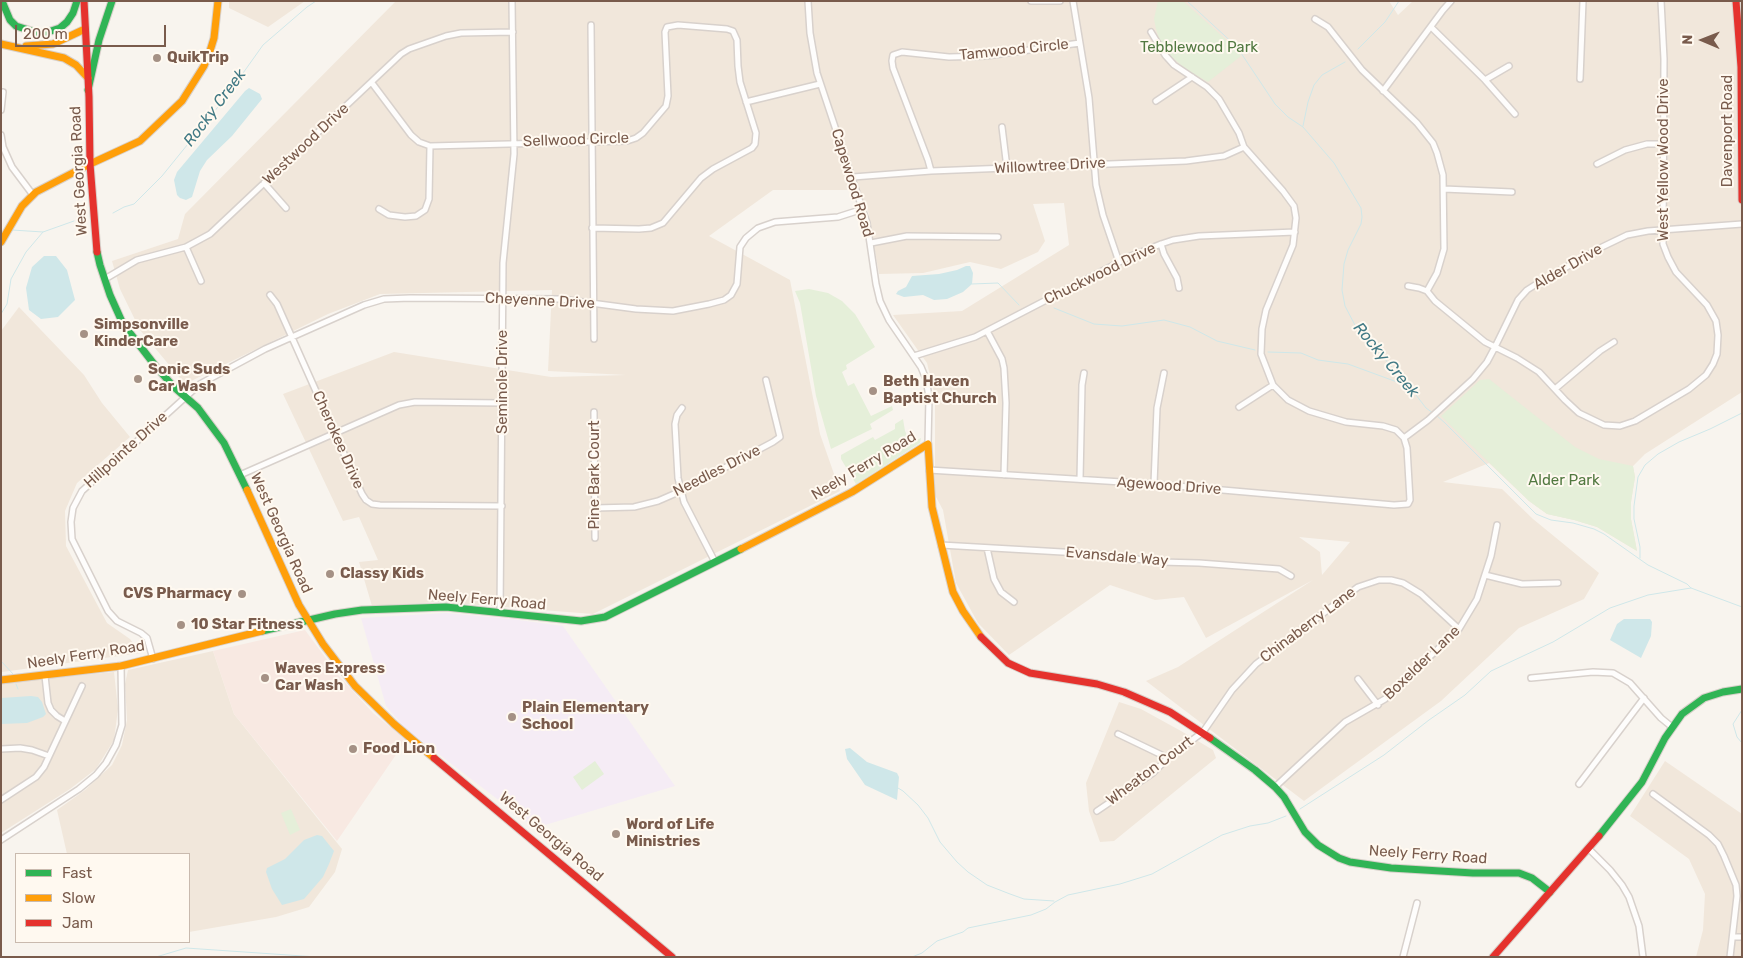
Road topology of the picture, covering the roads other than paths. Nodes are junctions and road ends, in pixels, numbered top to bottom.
1 (2, 1) edge
2 (77, 1) edge
3 (84, 1) edge
4 (112, 1) edge
5 (218, 1) edge
6 (512, 1) edge
7 (808, 1) edge
8 (1031, 1) edge
9 (1060, 1) edge
10 (1073, 1) edge
11 (1451, 1) edge
12 (1583, 1) edge
13 (1661, 1) edge
14 (1736, 1) edge
15 (1315, 19) dead end
16 (591, 25) dead end
17 (1431, 27) junction
18 (85, 29) junction
19 (513, 32) junction
20 (1151, 32) dead end
21 (1080, 43) junction
22 (1, 44) edge
23 (19, 47) junction
24 (1509, 66) dead end
25 (1741, 67) edge
26 (1192, 77) junction
27 (88, 78) junction
28 (1580, 79) dead end
29 (1485, 80) junction
30 (372, 83) junction
31 (820, 84) junction
32 (88, 90) junction
33 (1384, 91) junction
34 (3, 92) dead end
35 (1156, 101) dead end
36 (746, 102) junction
37 (1, 110) edge
38 (1515, 114) dead end
39 (1002, 127) dead end
40 (1, 135) edge
41 (591, 142) junction
42 (514, 143) junction
43 (1663, 144) junction
44 (430, 146) junction
45 (1244, 146) junction
46 (1742, 158) edge
47 (90, 164) junction
48 (1094, 164) junction
49 (1597, 164) dead end
50 (1007, 168) junction
51 (931, 172) junction
52 (853, 178) junction
53 (264, 182) junction
54 (1444, 189) junction
55 (1512, 192) dead end
56 (33, 195) junction
57 (1742, 200) edge
58 (286, 208) dead end
59 (379, 209) dead end
60 (863, 209) junction
61 (1742, 224) edge
62 (592, 228) junction
63 (1662, 230) junction
64 (1295, 232) junction
65 (998, 237) dead end
66 (3, 239) edge
67 (871, 243) junction
68 (1161, 244) junction
69 (186, 247) junction
70 (1119, 262) junction
71 (105, 280) junction
72 (201, 281) dead end
73 (1408, 286) dead end
74 (1178, 288) dead end
75 (1427, 292) junction
76 (270, 295) dead end
77 (503, 298) junction
78 (593, 303) junction
79 (987, 331) junction
80 (292, 337) junction
81 (594, 339) dead end
82 (1614, 342) dead end
83 (1496, 347) junction
84 (914, 356) junction
85 (1084, 373) dead end
86 (1164, 373) dead end
87 (766, 380) dead end
88 (1273, 385) junction
89 (1555, 390) junction
90 (186, 396) junction
91 (503, 403) junction
92 (1239, 407) dead end
93 (682, 408) dead end
94 (594, 412) dead end
95 (335, 432) junction
96 (1404, 438) junction
97 (928, 444) junction
98 (929, 470) junction
99 (240, 475) junction
100 (1004, 475) junction
101 (1080, 479) junction
102 (1154, 484) junction
103 (681, 491) junction
104 (502, 506) junction
105 (595, 508) junction
106 (1497, 525) dead end
107 (595, 538) dead end
108 (941, 545) junction
109 (987, 548) junction
110 (715, 562) junction
111 (1486, 574) junction
112 (1291, 576) dead end
113 (1558, 583) dead end
114 (1014, 602) dead end
115 (500, 613) junction
116 (308, 620) junction
117 (1459, 629) junction
118 (152, 658) junction
119 (120, 666) junction
120 (45, 676) junction
121 (1531, 678) dead end
122 (1358, 679) dead end
123 (1, 680) edge
124 (82, 686) dead end
125 (1742, 689) edge
126 (1644, 698) junction
127 (1378, 704) junction
128 (65, 721) junction
129 (1672, 727) junction
130 (1203, 732) junction
131 (1118, 734) dead end
132 (1, 749) edge
133 (49, 756) junction
134 (1168, 758) junction
135 (1579, 784) dead end
136 (1275, 787) junction
137 (1653, 794) dead end
138 (1, 800) edge
139 (1097, 811) dead end
140 (1, 840) edge
141 (1588, 848) junction
142 (1550, 892) junction
143 (1417, 903) dead end
144 (1733, 937) junction
145 (1742, 937) edge
146 (672, 957) edge
147 (1403, 957) edge
148 (1493, 957) edge
149 (1643, 957) edge
150 (1730, 957) edge

1 - 2 main road
3 - 18 main road, West Georgia Road
4 - 32 main road
5 - 47 main road
6 - 19 street, Seminole Drive
7 - 31 street, Capewood Road
8 - 9 street
10 - 21 street, Tamwood Circle
11 - 17 street
12 - 28 street
13 - 43 street, West Yellow Wood Drive
14 - 25 main road, Davenport Road
15 - 33 street
16 - 41 street
17 - 29 street
17 - 33 street
18 - 23 main road
18 - 27 main road, West Georgia Road
19 - 30 street, Westwood Drive
19 - 42 street, Seminole Drive
20 - 26 street
21 - 48 street, Tamwood Circle
21 - 51 street, Tamwood Circle
22 - 23 main road
23 - 27 main road
24 - 29 street
25 - 46 main road, Davenport Road
26 - 35 street
26 - 45 street
27 - 32 main road, West Georgia Road
29 - 38 street
30 - 44 street
30 - 53 street, Westwood Drive
31 - 36 street
31 - 52 street, Capewood Road
32 - 47 main road, West Georgia Road
33 - 54 street
34 - 37 street
36 - 41 street, Sellwood Circle
36 - 62 street, Sellwood Circle
39 - 50 street
40 - 56 street
41 - 42 street, Sellwood Circle
41 - 62 street
42 - 44 street, Sellwood Circle
42 - 77 street, Seminole Drive
43 - 49 street
43 - 63 street, West Yellow Wood Drive
44 - 59 street
45 - 48 street, Willowtree Drive
45 - 64 street
46 - 57 main road, Davenport Road
47 - 56 main road
47 - 71 main road, West Georgia Road
48 - 50 street, Willowtree Drive
48 - 70 street, Tamwood Circle
50 - 51 street, Willowtree Drive
51 - 52 street, Willowtree Drive
52 - 60 street, Capewood Road
53 - 58 street
53 - 69 street, Westwood Drive
54 - 55 street
54 - 75 street
56 - 66 main road
60 - 67 street, Capewood Road
60 - 78 street, Cheyenne Drive
61 - 63 street, Alder Drive
62 - 78 street
63 - 83 street, Alder Drive
63 - 89 street, West Yellow Wood Drive
64 - 68 street, Chuckwood Drive
64 - 88 street
65 - 67 street
67 - 84 street, Capewood Road
68 - 70 street, Chuckwood Drive
68 - 74 street
69 - 71 street, Westwood Drive
69 - 72 street
70 - 79 street, Chuckwood Drive
71 - 90 main road, West Georgia Road
73 - 75 street
75 - 83 street, West Yellow Wood Drive
76 - 80 street, Cherokee Drive
77 - 78 street, Cheyenne Drive
77 - 80 street, Cheyenne Drive
77 - 91 street, Seminole Drive
78 - 81 street
79 - 84 street, Chuckwood Drive
79 - 100 street
80 - 90 street, Cheyenne Drive
80 - 95 street, Cherokee Drive
82 - 89 street
83 - 89 street, West Yellow Wood Drive
83 - 96 street, Alder Drive
84 - 97 street, Capewood Road
85 - 101 street
86 - 102 street
87 - 103 street, Needles Drive
88 - 92 street
88 - 96 street
90 - 99 main road, West Georgia Road
90 - 118 street, Hillpointe Drive
91 - 95 street
91 - 104 street, Seminole Drive
93 - 103 street
94 - 105 street, Pine Bark Court
95 - 99 street
95 - 104 street, Cherokee Drive
96 - 102 street, Agewood Drive
97 - 98 main road, Neely Ferry Road
97 - 110 main road, Neely Ferry Road
98 - 100 street, Agewood Drive
98 - 108 main road, Neely Ferry Road
99 - 116 main road, West Georgia Road
100 - 101 street, Agewood Drive
101 - 102 street, Agewood Drive
103 - 105 street, Needles Drive
103 - 110 street
104 - 115 street, Seminole Drive
105 - 107 street, Pine Bark Court
106 - 111 street, Boxelder Lane
108 - 109 street, Evansdale Way
108 - 130 main road, Neely Ferry Road
109 - 112 street, Evansdale Way
109 - 114 street
110 - 115 main road, Neely Ferry Road
111 - 113 street
111 - 117 street, Boxelder Lane
115 - 116 main road, Neely Ferry Road
116 - 118 main road, Neely Ferry Road
116 - 146 main road, West Georgia Road
117 - 127 street, Boxelder Lane
117 - 130 street, Chinaberry Lane
118 - 119 main road, Neely Ferry Road
119 - 120 main road, Neely Ferry Road
119 - 140 street
120 - 123 main road, Neely Ferry Road
120 - 128 street
121 - 126 street
122 - 127 street
124 - 128 street
125 - 129 main road
126 - 129 street
126 - 135 street
127 - 136 street, Boxelder Lane
128 - 133 street
129 - 141 main road
130 - 134 street, Wheaton Court
130 - 136 main road, Neely Ferry Road
131 - 134 street
132 - 133 street
133 - 138 street
134 - 139 street, Wheaton Court
136 - 142 main road, Neely Ferry Road
137 - 144 street
141 - 142 main road
141 - 149 street
142 - 148 main road
143 - 147 street
144 - 145 street
144 - 150 street

